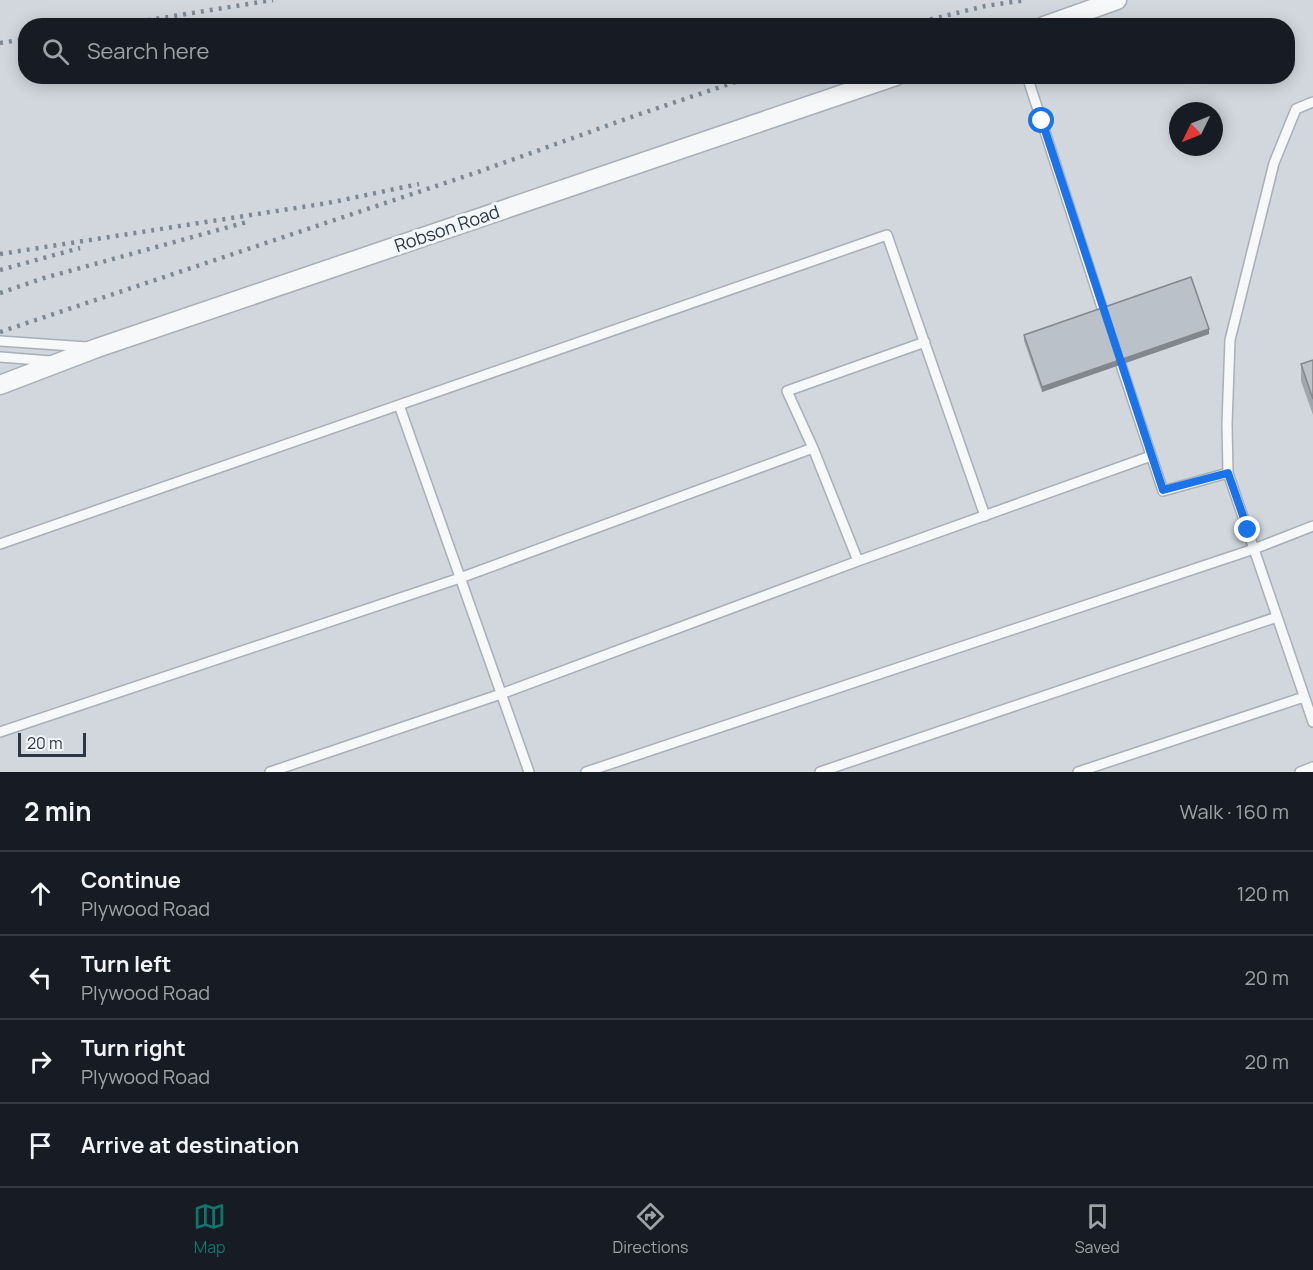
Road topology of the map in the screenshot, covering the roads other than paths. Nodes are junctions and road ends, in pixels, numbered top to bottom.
1 (1118, 0) edge
2 (1067, 18) edge
3 (873, 84) edge
4 (1031, 84) edge
5 (1313, 102) edge
6 (1110, 330) edge
7 (0, 341) edge
8 (1113, 341) edge
9 (925, 342) junction
10 (98, 348) junction
11 (0, 357) edge
12 (60, 361) junction
13 (0, 385) edge
14 (399, 405) junction
15 (813, 448) junction
16 (1151, 456) junction
17 (1228, 473) junction
18 (985, 516) junction
19 (1313, 526) edge
20 (0, 544) edge
21 (1254, 549) junction
22 (858, 561) junction
23 (460, 578) junction
24 (1277, 617) junction
25 (501, 694) junction
26 (1304, 697) junction
27 (1313, 722) edge
28 (0, 732) edge
29 (1313, 767) edge
30 (270, 772) edge
31 (529, 772) edge
32 (586, 772) edge
33 (820, 772) edge
34 (1078, 772) edge
35 (1299, 772) edge

1 - 2 street
3 - 10 street, Robson Road
4 - 6 lane
5 - 17 lane
7 - 10 lane
8 - 16 lane
9 - 14 lane
9 - 15 lane
9 - 18 lane
10 - 12 street, Robson Road
11 - 12 lane
12 - 13 street, Robson Road
14 - 20 lane
14 - 23 lane
15 - 22 lane
15 - 23 lane
16 - 17 lane
16 - 18 lane
17 - 21 lane
18 - 22 lane
19 - 21 lane
21 - 24 lane
21 - 32 lane
22 - 25 lane
23 - 25 lane
23 - 28 lane
24 - 26 lane
24 - 33 lane
25 - 30 lane
25 - 31 lane
26 - 27 lane
26 - 34 lane
29 - 35 lane

